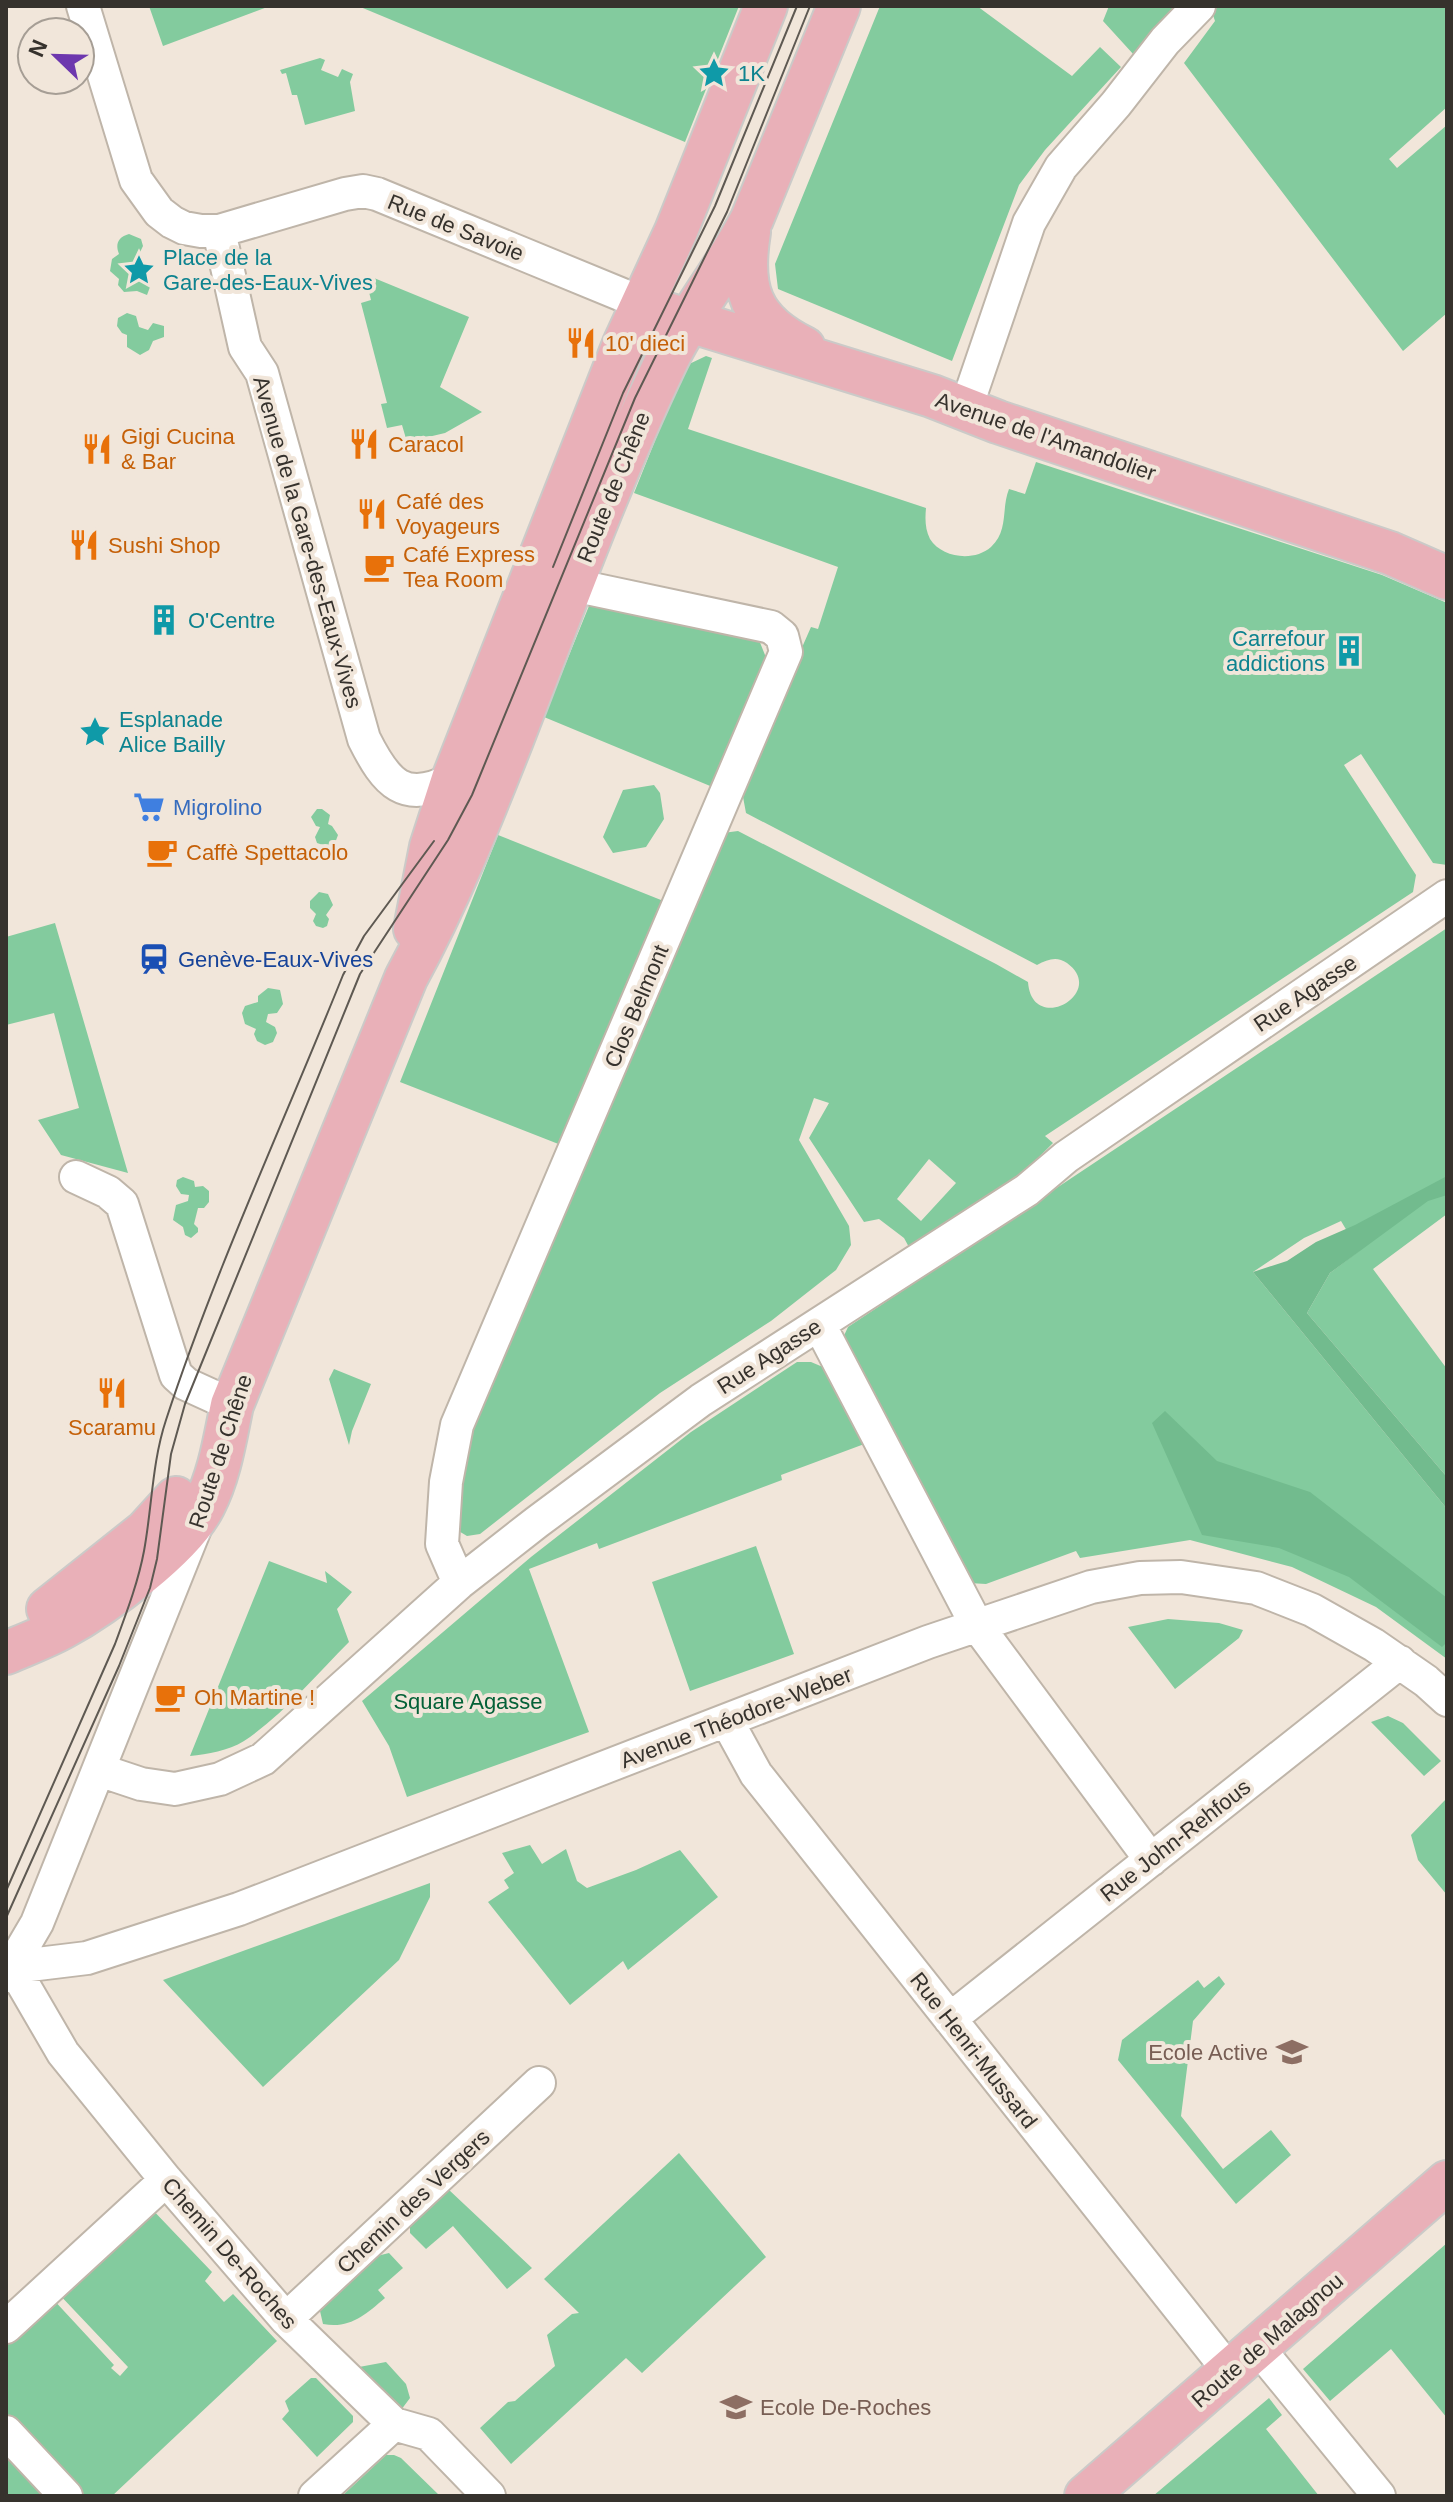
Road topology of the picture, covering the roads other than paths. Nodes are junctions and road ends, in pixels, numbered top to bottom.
1 (83, 6) edge
2 (766, 6) edge
3 (839, 6) edge
4 (1199, 6) edge
5 (752, 219) junction
6 (219, 231) junction
7 (642, 303) junction
8 (688, 321) junction
9 (845, 368) junction
10 (966, 408) junction
11 (1447, 578) edge
12 (573, 585) junction
13 (453, 779) junction
14 (1447, 896) edge
15 (406, 978) junction
16 (76, 1177) dead end
17 (819, 1324) junction
18 (232, 1405) junction
19 (203, 1507) junction
20 (459, 1583) junction
21 (976, 1624) junction
22 (6, 1652) edge
23 (1400, 1662) junction
24 (1447, 1700) edge
25 (727, 1721) junction
26 (99, 1770) junction
27 (1151, 1860) junction
28 (8, 1969) edge
29 (950, 2019) junction
30 (539, 2083) dead end
31 (166, 2180) junction
32 (1447, 2182) edge
33 (286, 2319) junction
34 (6, 2327) edge
35 (1244, 2360) junction
36 (394, 2424) junction
37 (6, 2432) edge
38 (66, 2496) edge
39 (315, 2496) edge
40 (489, 2496) edge
41 (1086, 2496) edge
42 (1379, 2496) edge

1 - 6 street
2 - 7 main road, Route de Chêne
3 - 5 main road, Route de Chêne
4 - 10 street
5 - 8 main road, Route de Chêne
5 - 9 main road
6 - 7 street, Rue de Savoie
6 - 13 street, Avenue de la Gare-des-Eaux-Vives
7 - 8 main road, Avenue de l'Amandolier
7 - 13 main road, Route de Chêne
8 - 9 main road, Avenue de l'Amandolier
8 - 12 main road, Route de Chêne
9 - 10 main road, Avenue de l'Amandolier
10 - 11 main road, Avenue de l'Amandolier
12 - 15 main road, Route de Chêne
12 - 20 street, Clos Belmont
13 - 15 main road, Route de Chêne
14 - 17 street, Rue Agasse
15 - 18 main road, Route de Chêne
16 - 18 street
17 - 20 street, Rue Agasse
17 - 21 street
18 - 19 main road, Route de Chêne
18 - 22 main road
19 - 22 main road
19 - 26 street, Route de Chêne
20 - 26 street, Rue Agasse
21 - 23 street, Avenue Théodore-Weber
21 - 25 street, Avenue Théodore-Weber
21 - 27 street
23 - 24 street, Avenue Théodore-Weber
23 - 27 street, Rue John-Rehfous
25 - 28 street, Avenue Théodore-Weber
25 - 29 street, Rue Henri-Mussard
26 - 28 street, Route de Chêne
27 - 29 street, Rue John-Rehfous
28 - 31 street, Chemin De-Roches
29 - 35 street, Rue Henri-Mussard
30 - 33 street, Chemin des Vergers
31 - 33 street, Chemin De-Roches
31 - 34 street
32 - 35 main road, Route de Malagnou
33 - 36 street, Chemin De-Roches
35 - 41 main road, Route de Malagnou
35 - 42 street, Rue Henri-Mussard
36 - 39 street
36 - 40 street, Chemin De-Roches
37 - 38 street

